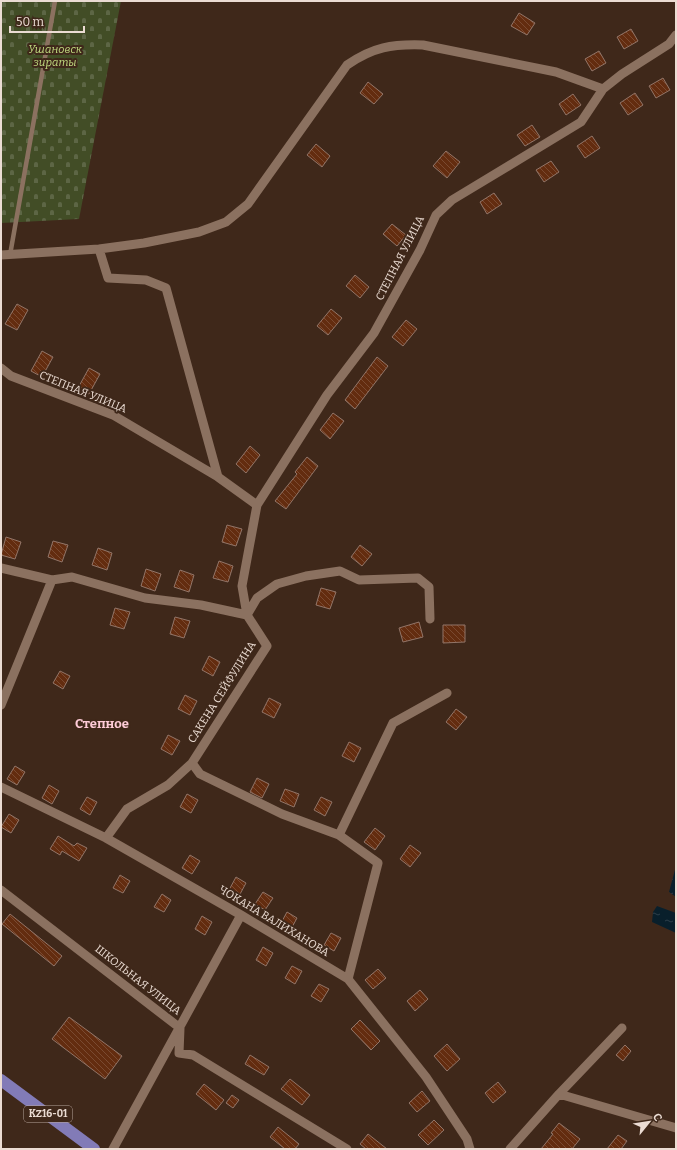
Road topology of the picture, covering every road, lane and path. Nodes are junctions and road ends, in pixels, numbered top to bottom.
1 (55, 1) edge
2 (676, 35) edge
3 (603, 89) junction
4 (98, 249) junction
5 (6, 255) edge
6 (1, 368) edge
7 (218, 477) junction
8 (257, 505) junction
9 (1, 568) edge
10 (52, 580) junction
11 (247, 614) junction
12 (430, 619) dead end
13 (447, 693) dead end
14 (1, 705) edge
15 (192, 763) junction
16 (1, 787) edge
17 (339, 835) junction
18 (106, 838) junction
19 (1, 890) edge
20 (241, 915) junction
21 (348, 979) junction
22 (180, 1028) junction
23 (622, 1028) dead end
24 (1, 1080) edge
25 (559, 1094) junction
26 (676, 1128) edge
27 (94, 1149) edge
28 (113, 1149) edge
29 (347, 1149) edge
30 (470, 1149) edge
31 (510, 1149) edge

1 - 5 lane
2 - 3 street, СТЕПНАЯ УЛИЦА
3 - 4 street
3 - 8 street, СТЕПНАЯ УЛИЦА
4 - 5 street
4 - 7 street
6 - 7 street, СТЕПНАЯ УЛИЦА
7 - 8 street, СТЕПНАЯ УЛИЦА
8 - 11 street, СТЕПНАЯ УЛИЦА
9 - 10 street
10 - 11 street
10 - 14 street
11 - 12 street
11 - 15 street, САКЕНА СЕЙФУЛИНА
13 - 17 street
15 - 17 street
15 - 18 street, САКЕНА СЕЙФУЛИНА
16 - 18 street, ЧОКАНА ВАЛИХАНОВА
17 - 21 street
18 - 20 street, ЧОКАНА ВАЛИХАНОВА
19 - 22 street, ШКОЛЬНАЯ УЛИЦА
20 - 21 street, ЧОКАНА ВАЛИХАНОВА
20 - 22 street
21 - 30 street, ЧОКАНА ВАЛИХАНОВА
22 - 28 street
22 - 29 street, ШКОЛЬНАЯ УЛИЦА
23 - 25 street
24 - 27 main road, KZ16-01
25 - 26 street
25 - 31 street

